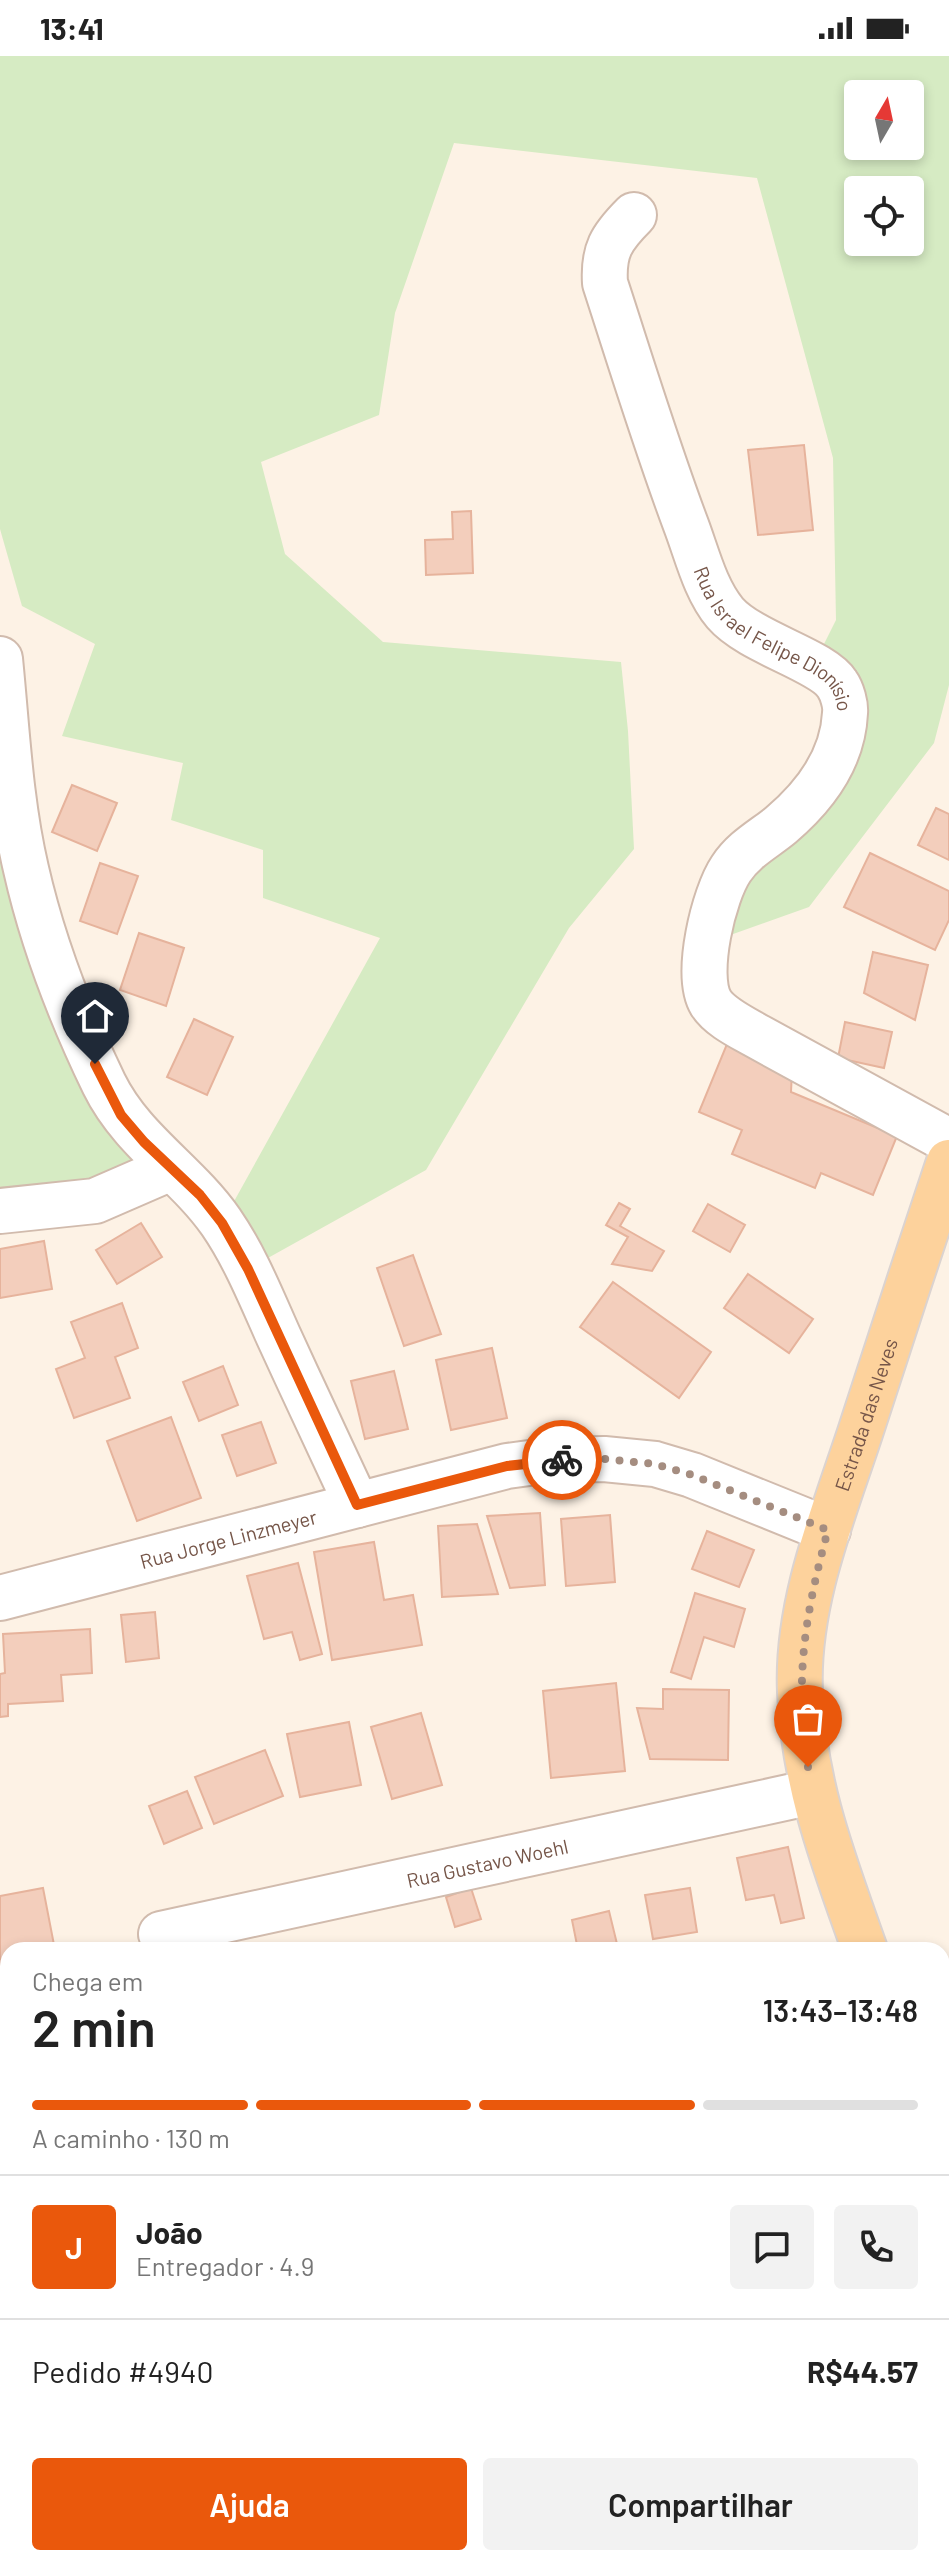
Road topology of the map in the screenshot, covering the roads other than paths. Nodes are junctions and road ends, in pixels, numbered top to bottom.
1 (634, 215) dead end
2 (0, 659) edge
3 (949, 1141) edge
4 (949, 1162) edge
5 (171, 1168) junction
6 (0, 1211) edge
7 (357, 1505) junction
8 (828, 1530) junction
9 (0, 1598) edge
10 (812, 1792) junction
11 (161, 1934) dead end
12 (862, 1942) edge

1 - 3 street, Rua Israel Felipe Dionísio
2 - 5 street
4 - 8 main road, Estrada das Neves
5 - 6 street
5 - 7 street
7 - 8 street, Rua Jorge Linzmeyer
7 - 9 street, Rua Jorge Linzmeyer
8 - 10 main road, Estrada das Neves
10 - 11 street, Rua Gustavo Woehl
10 - 12 main road, Estrada das Neves

